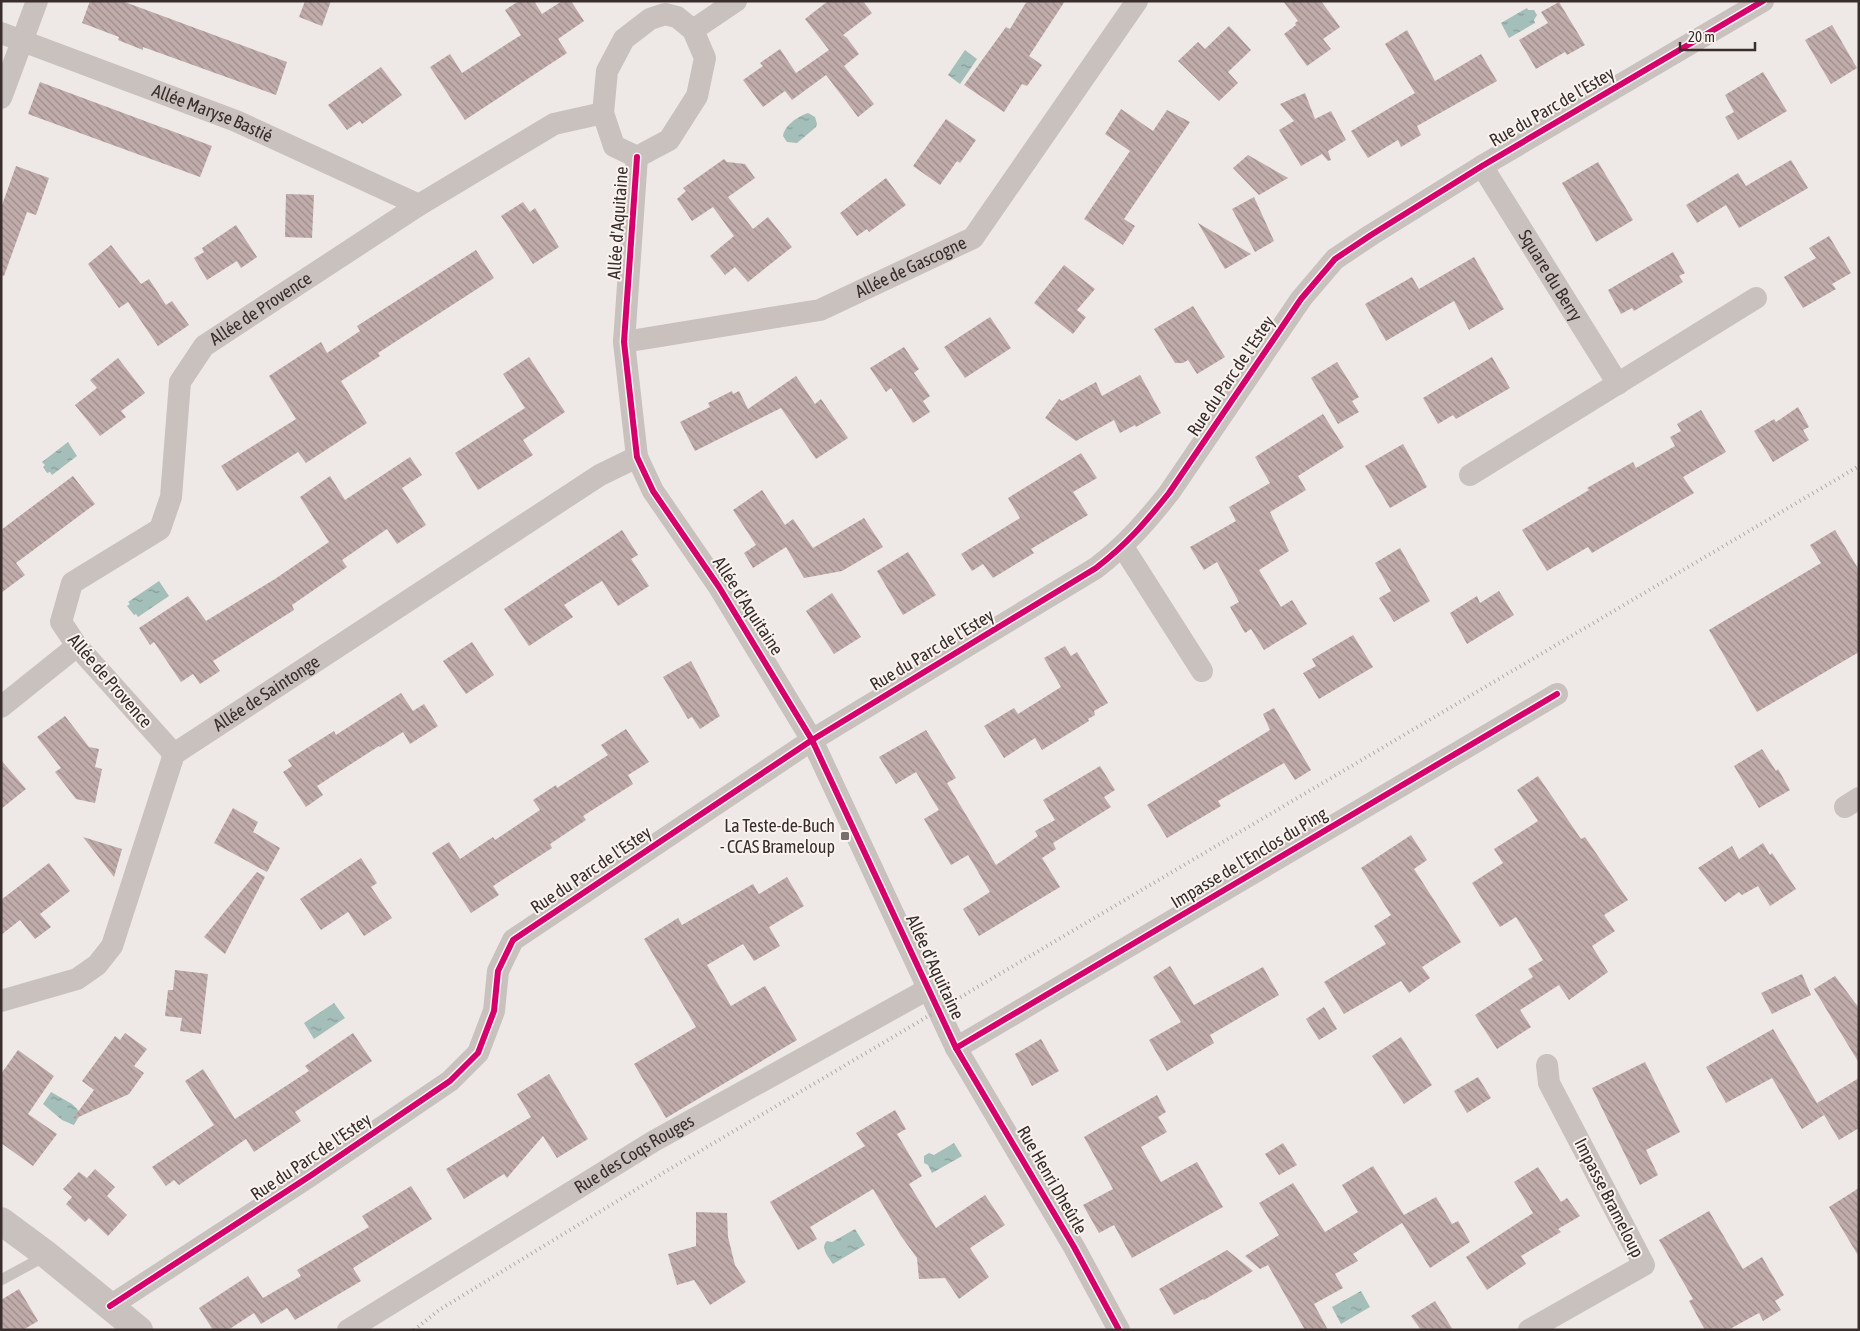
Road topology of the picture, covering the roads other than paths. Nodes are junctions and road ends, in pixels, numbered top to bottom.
1 (37, 1) edge
2 (736, 1) edge
3 (1137, 1) edge
4 (1763, 1) edge
5 (665, 8) edge
6 (1730, 9) edge
7 (694, 30) junction
8 (1, 34) edge
9 (23, 41) junction
10 (1, 98) edge
11 (603, 113) junction
12 (638, 157) junction
13 (1482, 166) junction
14 (419, 205) junction
15 (1756, 298) dead end
16 (624, 342) junction
17 (1618, 384) junction
18 (637, 457) junction
19 (1470, 475) dead end
20 (1123, 547) junction
21 (77, 646) junction
22 (1202, 671) dead end
23 (1557, 694) dead end
24 (1, 707) edge
25 (812, 740) junction
26 (174, 754) junction
27 (928, 989) junction
28 (1, 1001) edge
29 (956, 1048) junction
30 (1547, 1065) dead end
31 (1, 1221) edge
32 (47, 1255) junction
33 (1, 1280) edge
34 (110, 1306) junction
35 (139, 1330) edge
36 (348, 1330) edge
37 (1119, 1330) edge
38 (1529, 1330) edge

1 - 9 street
2 - 7 street
3 - 16 street, Allée de Gascogne
4 - 6 street, Rue du Parc de l'Estey
5 - 7 street
5 - 11 street
6 - 13 street, Rue du Parc de l'Estey
7 - 12 street
8 - 9 street, Allée Maryse Bastié
9 - 10 street
9 - 14 street, Allée Maryse Bastié
11 - 12 street
11 - 14 street, Allée de Provence
12 - 16 street, Allée d'Aquitaine
13 - 17 street, Square du Berry
13 - 20 street, Rue du Parc de l'Estey
14 - 21 street, Allée de Provence
15 - 17 street
16 - 18 street, Allée d'Aquitaine
17 - 19 street
18 - 25 street, Allée d'Aquitaine
18 - 26 street, Allée de Saintonge
20 - 22 street
20 - 25 street, Rue du Parc de l'Estey
21 - 24 street
21 - 26 street, Allée de Provence
23 - 29 street, Impasse de l'Enclos du Ping
25 - 27 street, Allée d'Aquitaine
25 - 34 street, Rue du Parc de l'Estey
26 - 28 street
27 - 29 street, Allée d'Aquitaine
27 - 36 street, Rue des Coqs Rouges
29 - 37 street, Rue Henri Dheûrle
30 - 38 street, Impasse Brameloup
31 - 32 street
32 - 33 lane
32 - 34 street
34 - 35 street

